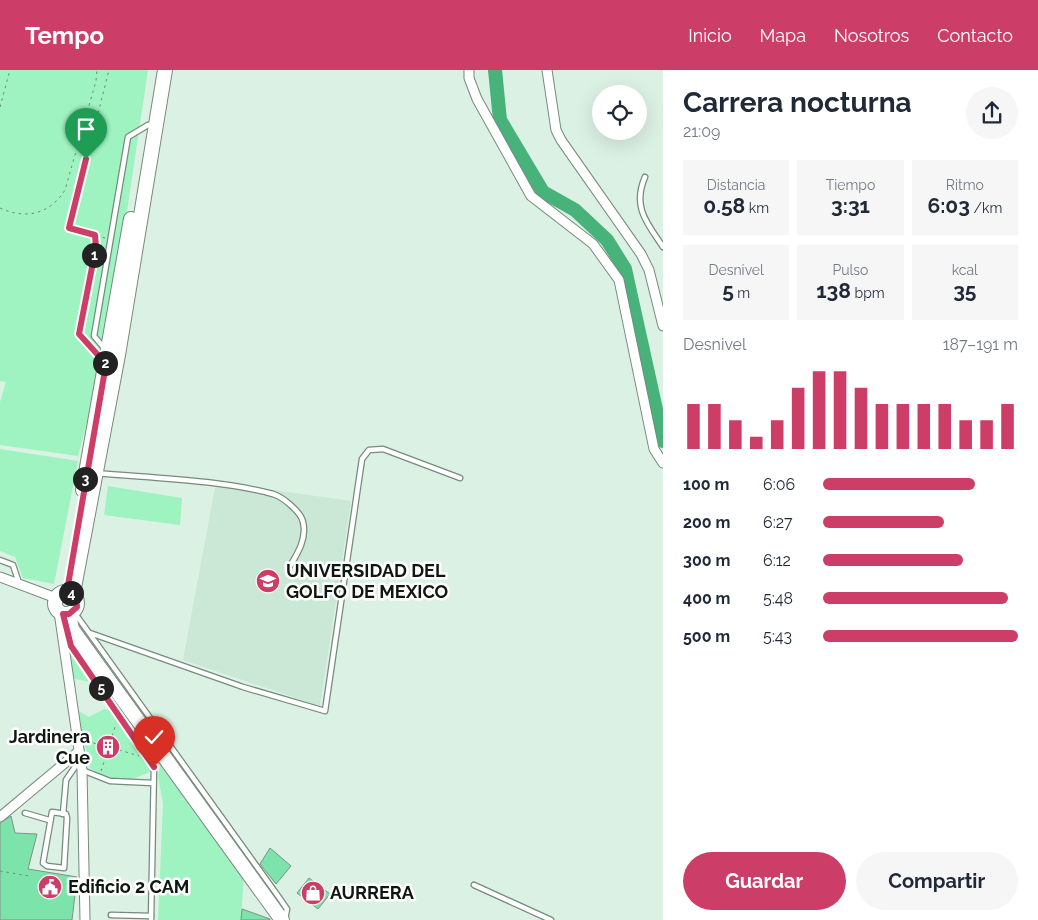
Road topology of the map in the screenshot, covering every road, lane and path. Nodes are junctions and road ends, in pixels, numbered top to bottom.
1 (10, 70) edge
2 (97, 70) edge
3 (109, 70) edge
4 (156, 70) edge
5 (165, 70) edge
6 (470, 70) edge
7 (546, 70) edge
8 (0, 107) edge
9 (152, 126) junction
10 (645, 177) dead end
11 (0, 208) edge
12 (95, 235) junction
13 (111, 240) junction
14 (663, 247) edge
15 (663, 326) edge
16 (111, 357) junction
17 (663, 463) edge
18 (96, 473) junction
19 (460, 478) dead end
20 (0, 560) edge
21 (290, 566) dead end
22 (0, 576) edge
23 (20, 584) junction
24 (66, 607) junction
25 (90, 633) junction
26 (118, 720) dead end
27 (84, 740) dead end
28 (110, 742) dead end
29 (103, 746) dead end
30 (113, 748) dead end
31 (106, 753) dead end
32 (146, 758) dead end
33 (80, 761) junction
34 (100, 774) dead end
35 (153, 783) junction
36 (25, 813) dead end
37 (63, 814) junction
38 (0, 817) edge
39 (49, 820) junction
40 (0, 871) edge
41 (28, 876) dead end
42 (474, 885) dead end
43 (111, 915) dead end
44 (151, 918) edge
45 (85, 920) edge
46 (284, 920) edge
47 (551, 920) edge

1 - 8 path
2 - 11 path
3 - 12 path
4 - 9 street
5 - 9 street
6 - 17 street
7 - 15 street
9 - 13 lane
9 - 16 street
10 - 14 lane
12 - 13 path
12 - 16 path
13 - 16 lane
16 - 18 street
16 - 24 street
18 - 21 lane
18 - 24 street
19 - 25 lane
20 - 23 lane
22 - 23 street
23 - 24 street
24 - 25 lane
24 - 33 street
24 - 35 lane
24 - 46 street
25 - 46 lane
26 - 28 path
27 - 29 path
30 - 32 path
31 - 34 path
33 - 35 lane
33 - 37 lane
33 - 38 street
33 - 45 street
35 - 44 lane
36 - 39 lane
37 - 39 lane
37 - 39 lane
40 - 41 path
42 - 47 lane
43 - 44 lane

